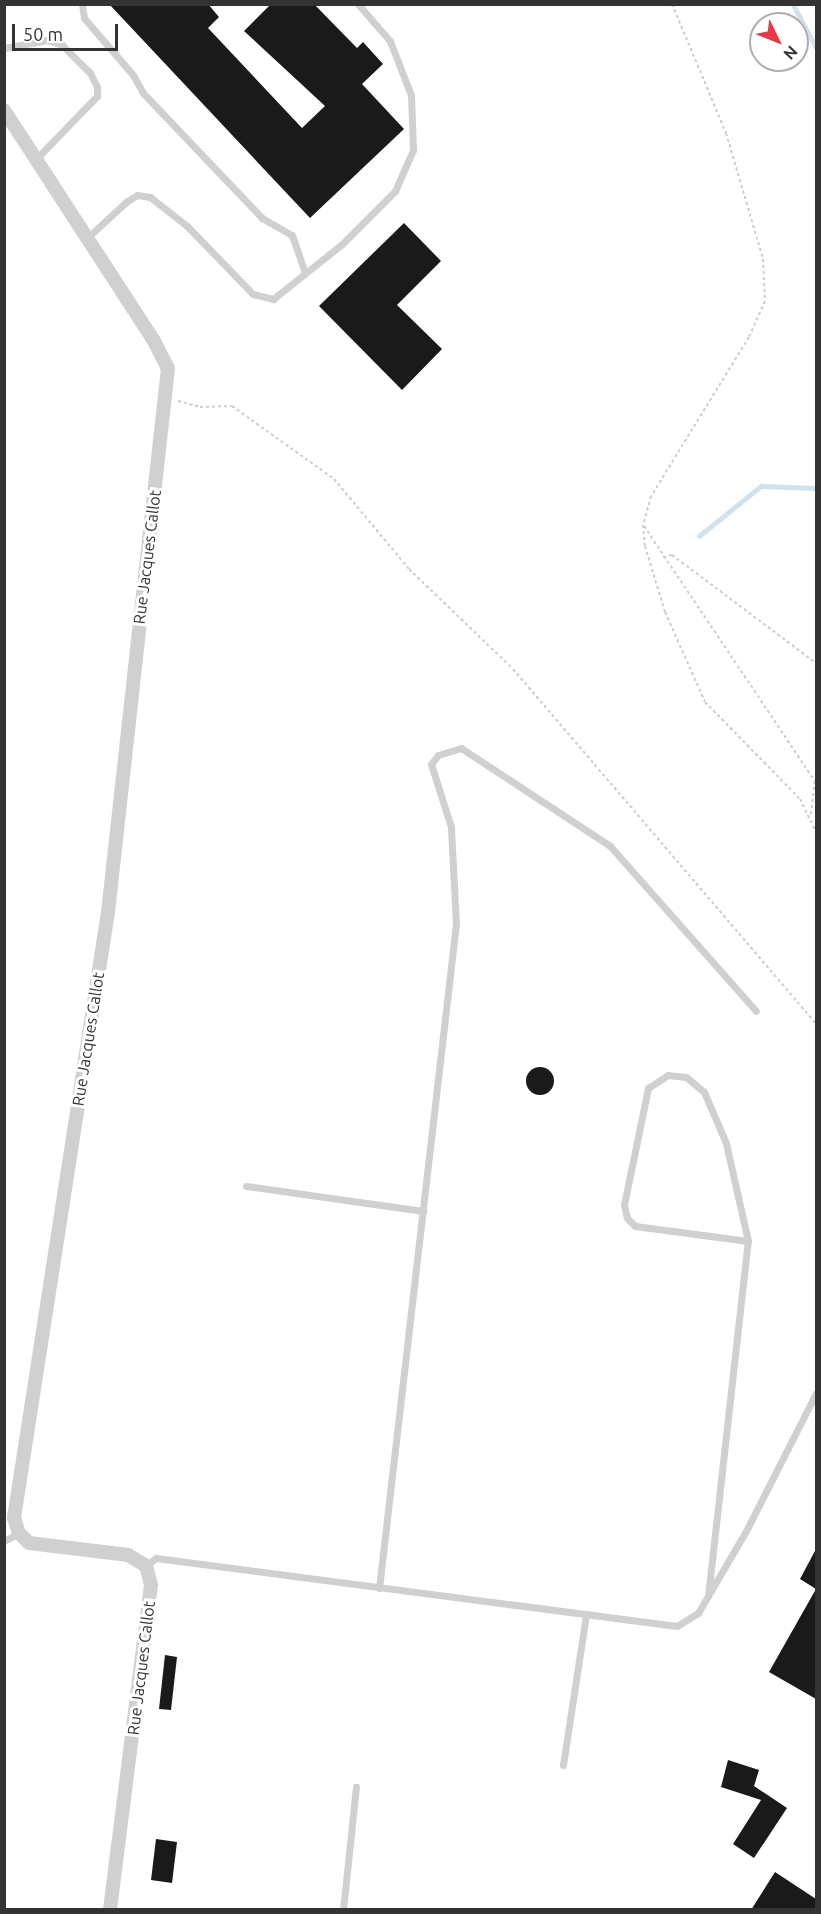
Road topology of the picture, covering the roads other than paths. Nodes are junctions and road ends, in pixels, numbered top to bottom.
1 (82, 4) edge
2 (358, 4) edge
3 (4, 48) edge
4 (4, 110) edge
5 (36, 159) junction
6 (88, 237) junction
7 (305, 273) junction
8 (756, 1011) dead end
9 (246, 1186) dead end
10 (423, 1211) junction
11 (748, 1241) junction
12 (816, 1393) edge
13 (19, 1533) junction
14 (4, 1541) edge
15 (146, 1566) junction
16 (379, 1588) junction
17 (708, 1596) junction
18 (586, 1614) junction
19 (563, 1765) dead end
20 (356, 1787) dead end
21 (110, 1910) edge
22 (343, 1910) edge

1 - 7 lane
2 - 7 lane
3 - 5 lane
4 - 5 street, Rue Jacques Callot
5 - 6 street, Rue Jacques Callot
6 - 7 lane
6 - 13 street, Rue Jacques Callot
8 - 10 lane
9 - 10 lane
10 - 16 lane
11 - 11 lane
11 - 17 lane
12 - 17 lane
13 - 14 lane
13 - 15 street
15 - 16 lane
15 - 21 street, Rue Jacques Callot
16 - 18 lane
17 - 18 lane
18 - 19 lane
20 - 22 lane

